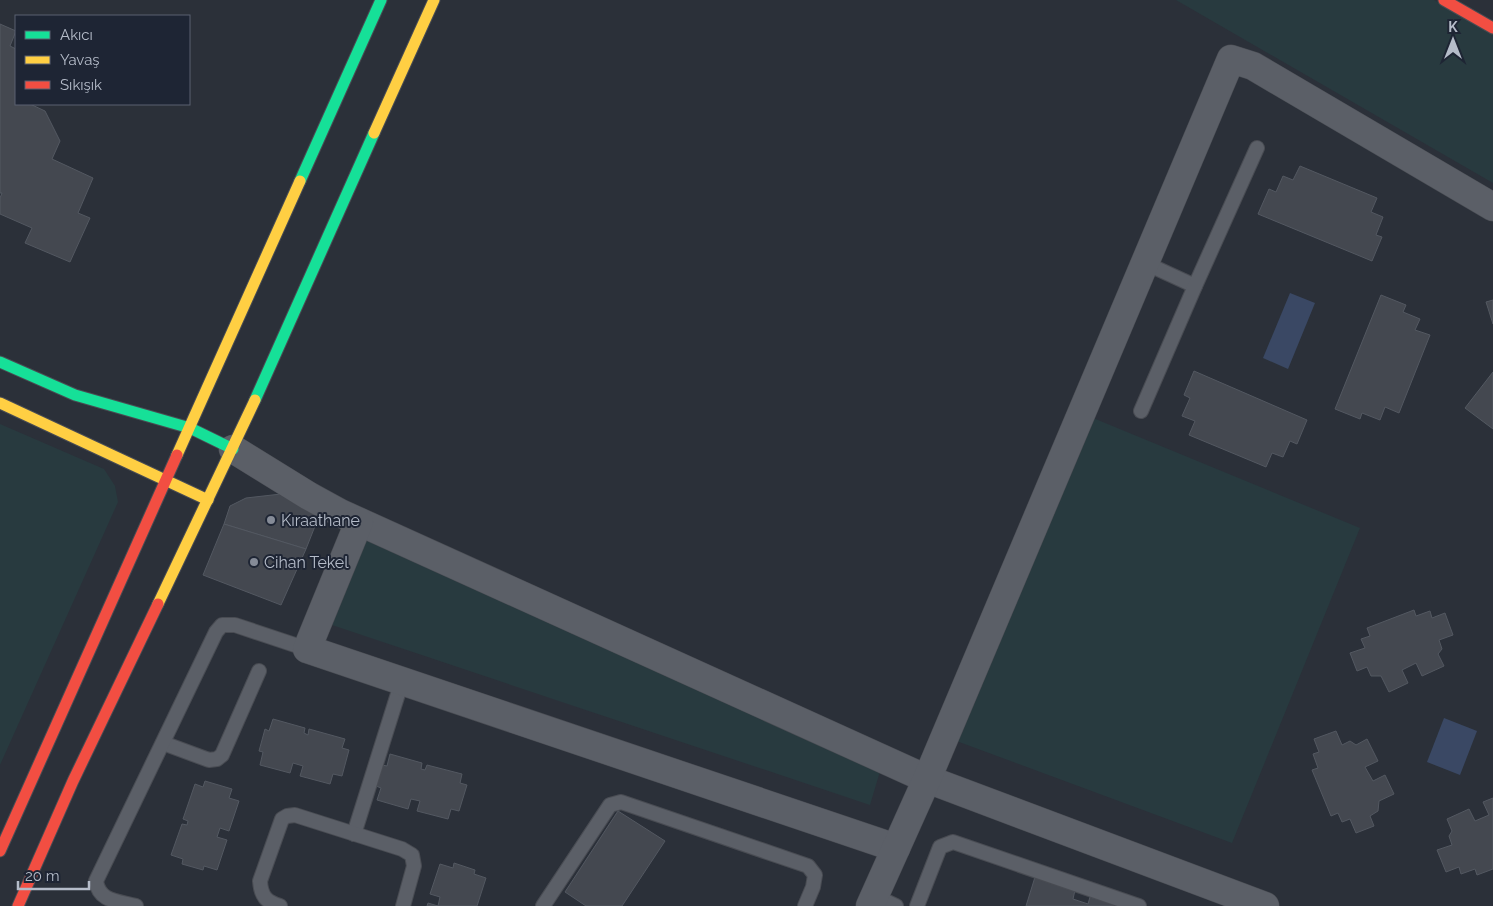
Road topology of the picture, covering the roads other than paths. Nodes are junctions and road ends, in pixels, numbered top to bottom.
1 (381, 0) edge
2 (434, 0) edge
3 (1444, 0) edge
4 (1493, 28) edge
5 (1257, 148) dead end
6 (1493, 207) edge
7 (1145, 263) junction
8 (1195, 286) junction
9 (0, 362) edge
10 (0, 403) edge
11 (1141, 411) dead end
12 (190, 428) junction
13 (233, 449) junction
14 (165, 480) junction
15 (208, 500) junction
16 (359, 522) junction
17 (307, 649) junction
18 (259, 671) dead end
19 (402, 681) junction
20 (163, 742) junction
21 (927, 779) junction
22 (354, 834) junction
23 (896, 848) junction
24 (0, 851) edge
25 (880, 903) edge
26 (18, 906) edge
27 (136, 906) edge
28 (280, 906) edge
29 (403, 906) edge
30 (543, 906) edge
31 (805, 906) edge
32 (917, 906) edge
33 (1139, 906) edge
34 (1265, 906) edge

1 - 12 main road
2 - 13 main road
3 - 4 main road
5 - 8 lane
6 - 7 street
7 - 8 lane
7 - 21 street
8 - 11 lane
9 - 12 main road
10 - 14 main road
12 - 13 main road
12 - 14 main road
13 - 15 main road
13 - 16 street
14 - 15 main road
14 - 24 main road
15 - 26 main road
16 - 17 street
16 - 21 street
17 - 19 street
17 - 20 lane
18 - 20 lane
19 - 22 lane
19 - 23 street
20 - 27 lane
21 - 23 street
21 - 34 street
22 - 28 lane
22 - 29 lane
23 - 25 street
30 - 31 lane
32 - 33 lane

